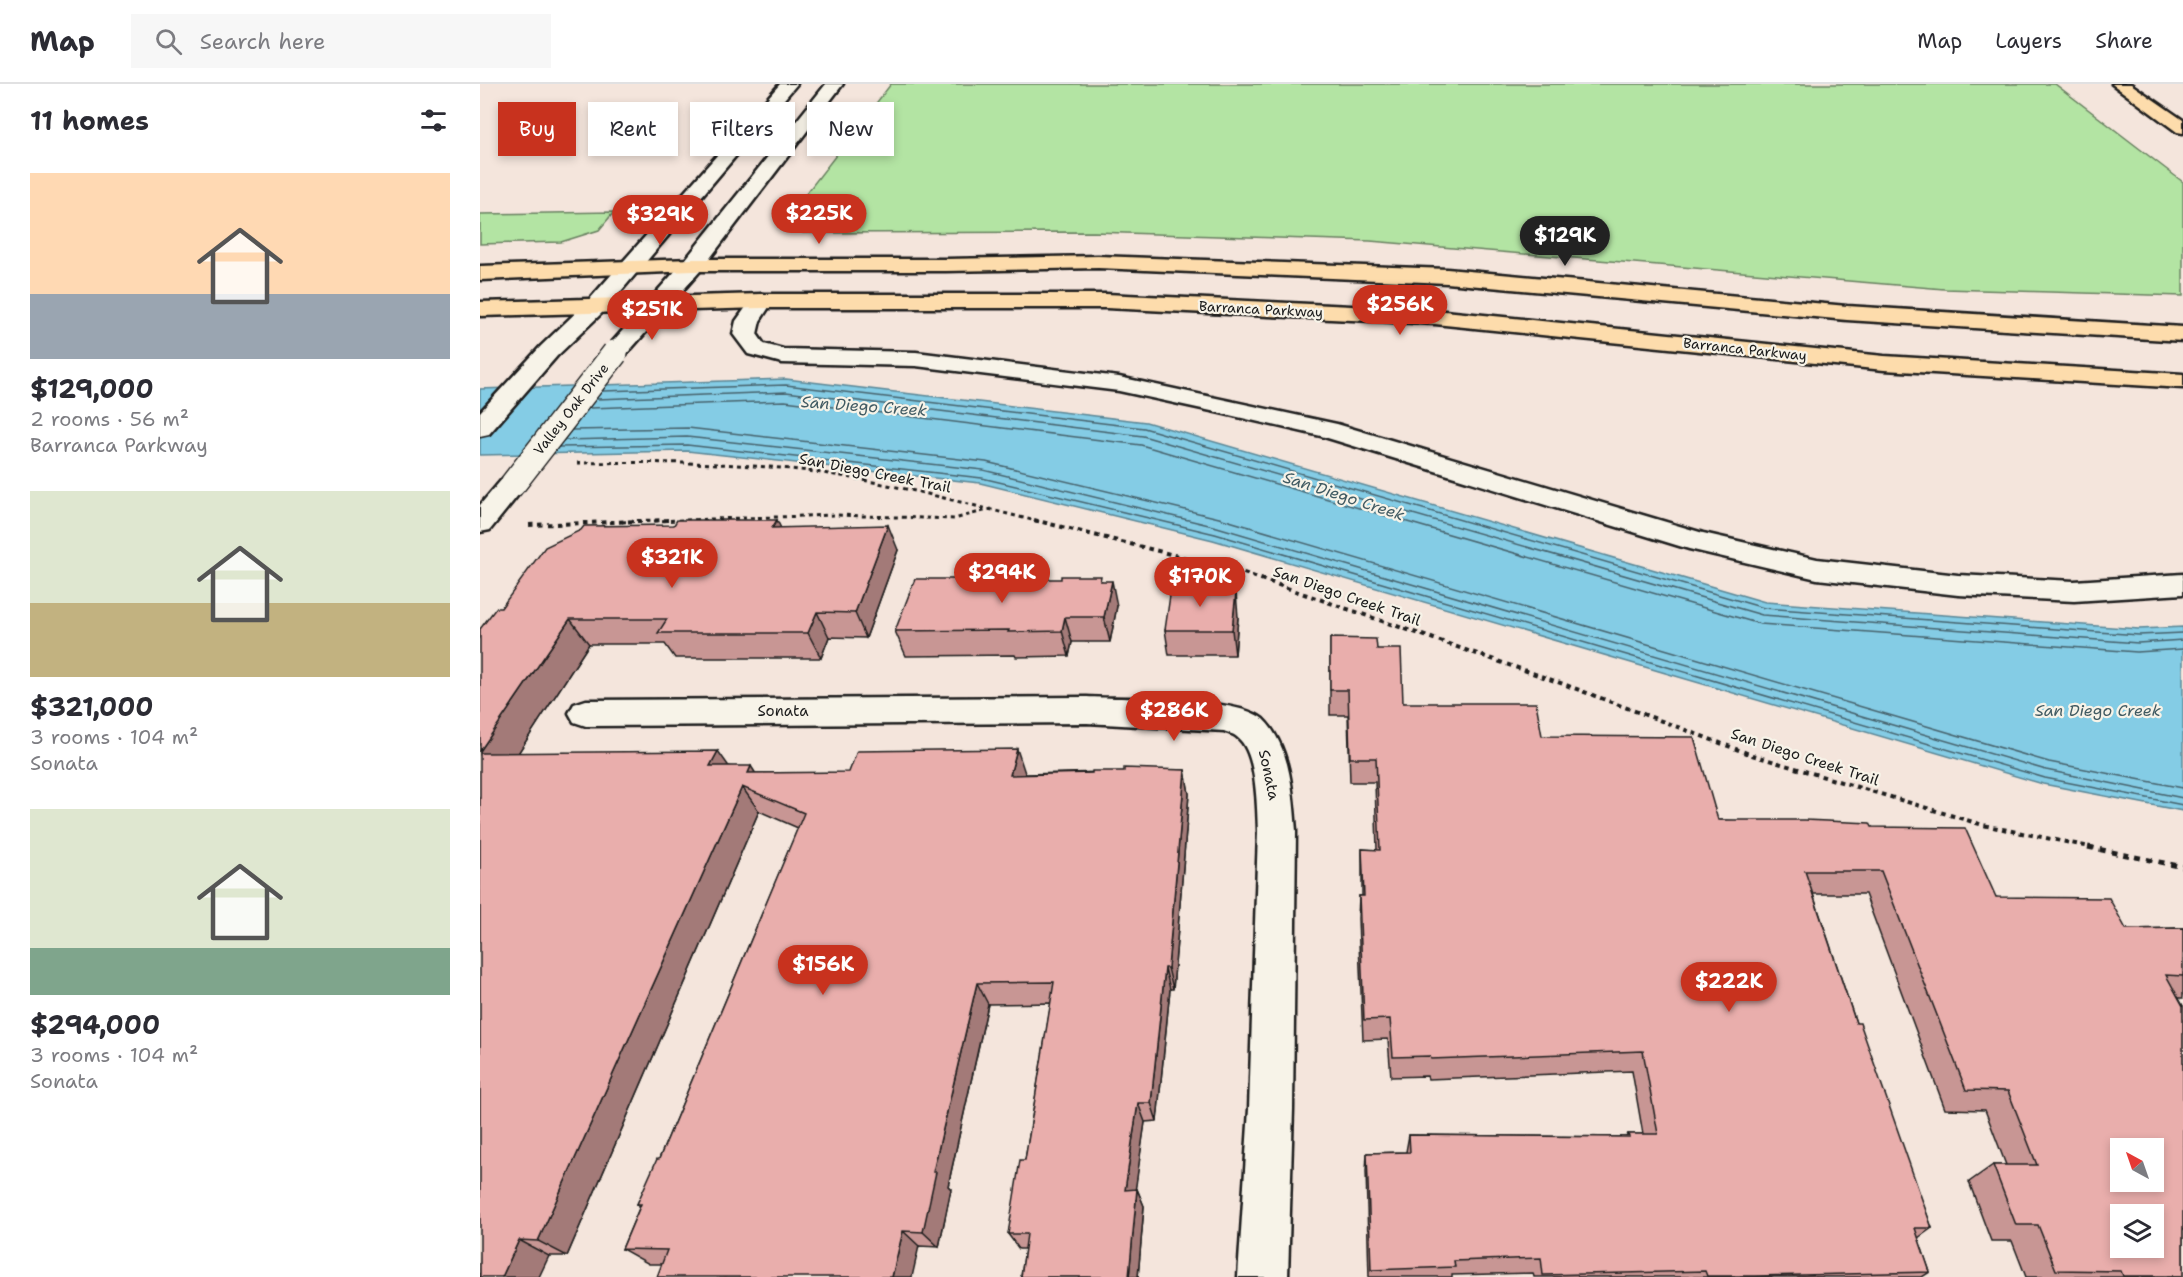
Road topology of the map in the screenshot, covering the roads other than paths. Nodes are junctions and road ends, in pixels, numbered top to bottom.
1 (789, 84) edge
2 (835, 84) edge
3 (2120, 84) edge
4 (2183, 128) edge
5 (693, 265) junction
6 (628, 267) junction
7 (480, 273) edge
8 (762, 301) junction
9 (660, 302) junction
10 (597, 305) junction
11 (480, 309) edge
12 (2183, 334) edge
13 (2183, 381) edge
14 (480, 428) edge
15 (480, 523) edge
16 (2183, 584) edge
17 (586, 713) dead end
18 (1263, 1277) edge

1 - 6 street
2 - 5 street, Valley Oak Drive
3 - 4 main road
5 - 6 main road
5 - 9 street, Valley Oak Drive
5 - 12 main road
6 - 7 main road
6 - 10 street
8 - 9 main road, Barranca Parkway
8 - 13 main road, Barranca Parkway
8 - 16 street
9 - 10 main road, Barranca Parkway
9 - 15 street, Valley Oak Drive, bridge
10 - 11 main road, Barranca Parkway
10 - 14 street
17 - 18 street, Sonata

